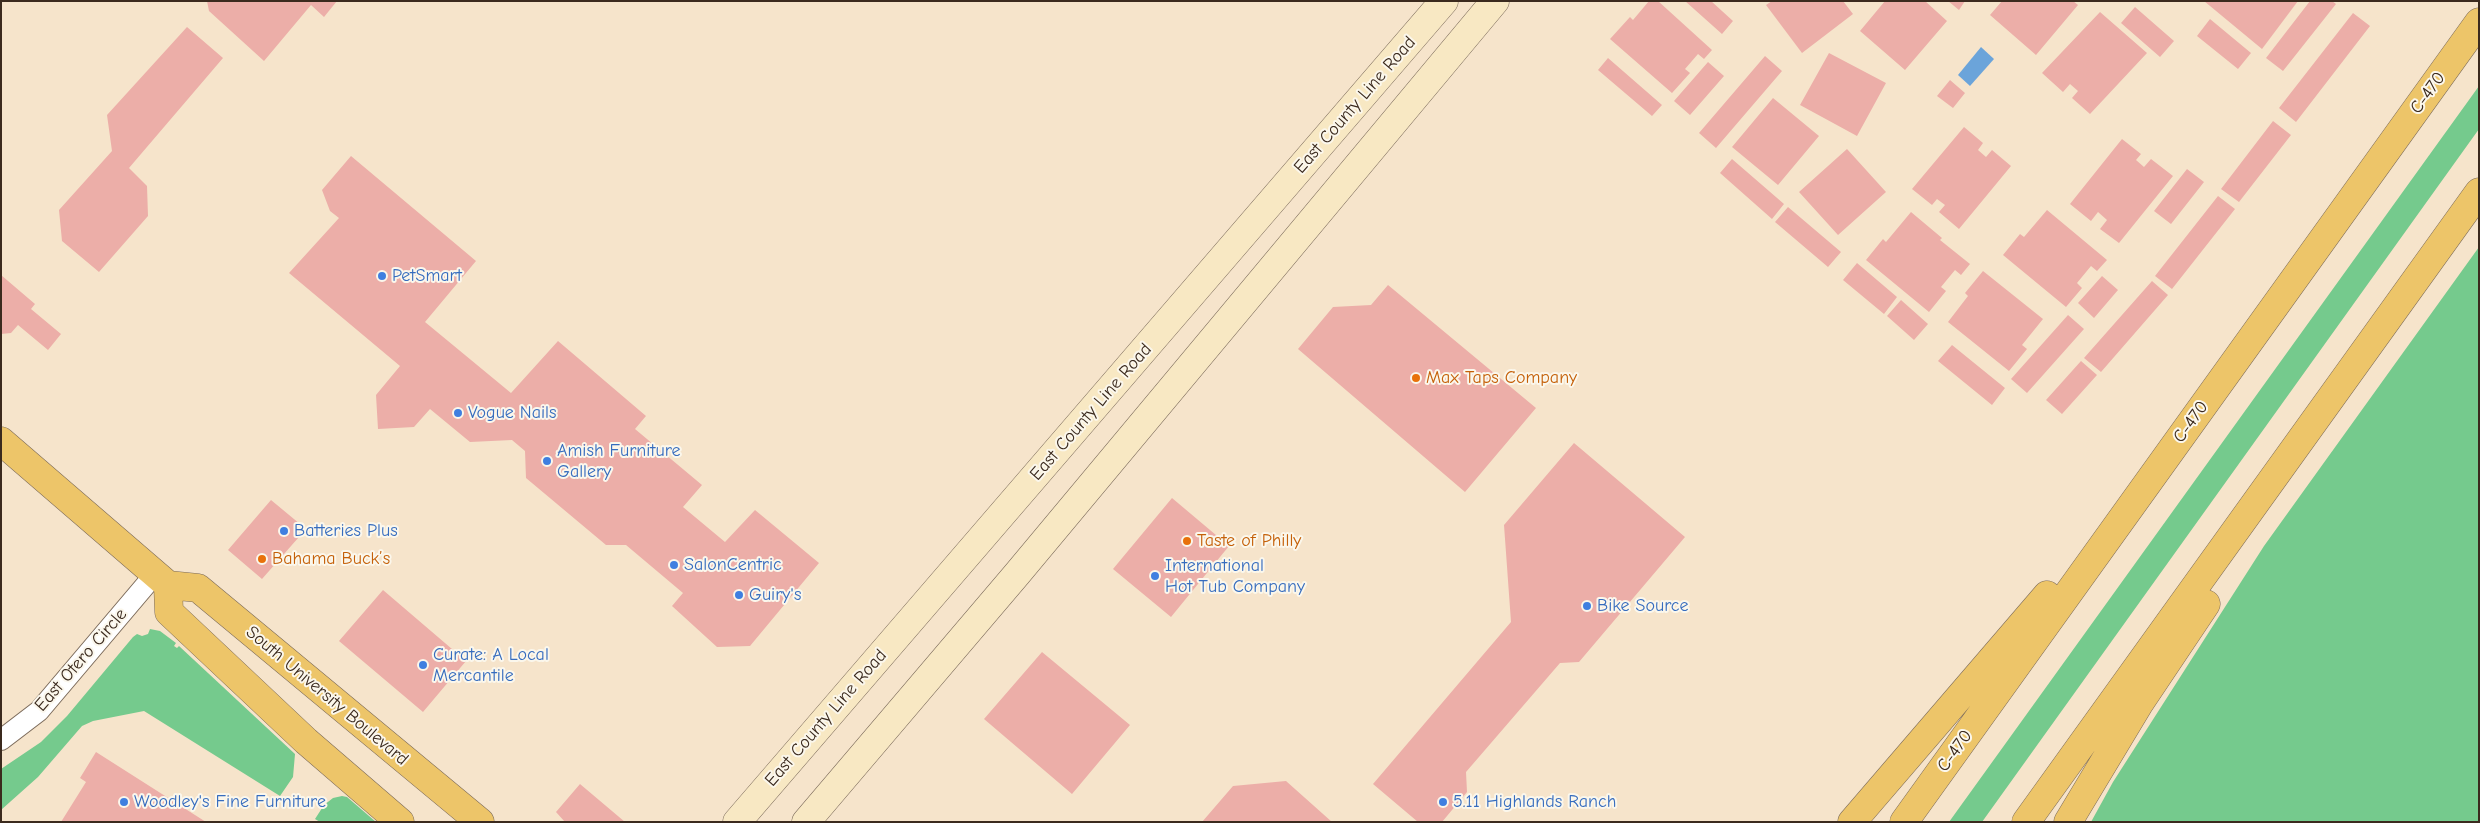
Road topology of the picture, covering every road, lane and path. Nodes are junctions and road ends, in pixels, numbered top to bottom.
1 (1444, 1) edge
2 (1495, 1) edge
3 (2479, 22) edge
4 (2479, 192) edge
5 (1, 441) edge
6 (2295, 447) junction
7 (2165, 459) junction
8 (162, 580) junction
9 (1, 740) edge
10 (400, 822) edge
11 (480, 822) edge
12 (737, 822) edge
13 (806, 822) edge
14 (1852, 822) edge
15 (1904, 822) edge
16 (2026, 822) edge
17 (2068, 822) edge

1 - 12 main road, East County Line Road
2 - 13 main road
3 - 7 main road, C-470
4 - 6 main road
5 - 8 main road
6 - 16 main road
6 - 17 main road
7 - 14 main road
7 - 15 main road, C-470
8 - 9 street, East Otero Circle
8 - 10 main road
8 - 11 main road, South University Boulevard

